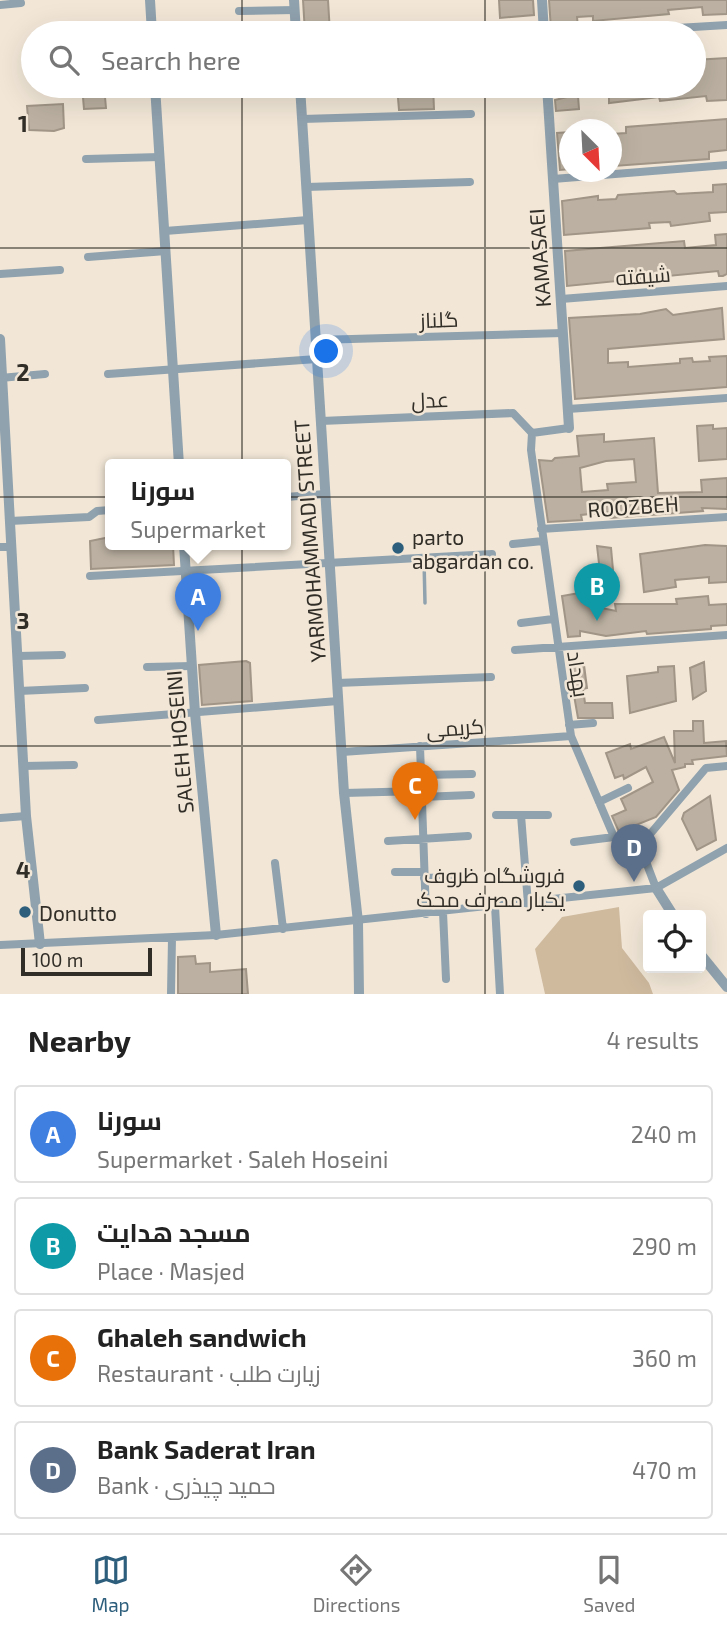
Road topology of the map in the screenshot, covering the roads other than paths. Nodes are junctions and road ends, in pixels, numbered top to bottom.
1 (150, 0) edge
2 (542, 0) edge
3 (21, 4) dead end
4 (0, 5) edge
5 (295, 5) edge
6 (239, 11) dead end
7 (151, 21) edge
8 (543, 21) edge
9 (727, 25) edge
10 (706, 26) edge
11 (156, 98) edge
12 (301, 98) edge
13 (548, 98) edge
14 (471, 114) dead end
15 (302, 119) junction
16 (160, 157) junction
17 (86, 159) dead end
18 (727, 165) edge
19 (553, 179) junction
20 (471, 182) dead end
21 (306, 187) junction
22 (308, 220) junction
23 (164, 231) junction
24 (166, 251) junction
25 (88, 257) dead end
26 (60, 270) dead end
27 (0, 274) edge
28 (727, 286) edge
29 (561, 299) junction
30 (563, 333) junction
31 (0, 339) edge
32 (316, 341) junction
33 (317, 359) junction
34 (173, 369) junction
35 (45, 374) dead end
36 (108, 374) dead end
37 (1, 378) edge
38 (727, 398) edge
39 (568, 410) junction
40 (321, 421) junction
41 (569, 428) joint
42 (532, 433) junction
43 (179, 459) edge
44 (325, 494) junction
45 (291, 497) edge
46 (105, 510) edge
47 (727, 517) edge
48 (10, 521) junction
49 (541, 529) junction
50 (543, 541) junction
51 (513, 544) dead end
52 (0, 547) edge
53 (11, 547) junction
54 (184, 550) edge
55 (492, 554) dead end
56 (424, 557) junction
57 (330, 562) junction
58 (186, 572) junction
59 (90, 576) dead end
60 (425, 603) dead end
61 (553, 619) junction
62 (521, 623) dead end
63 (727, 635) edge
64 (557, 647) junction
65 (515, 650) dead end
66 (62, 655) dead end
67 (18, 656) junction
68 (192, 666) junction
69 (148, 667) dead end
70 (491, 677) dead end
71 (337, 683) junction
72 (85, 688) dead end
73 (19, 691) junction
74 (338, 701) junction
75 (195, 713) junction
76 (98, 720) dead end
77 (593, 723) dead end
78 (569, 726) junction
79 (571, 736) junction
80 (420, 747) junction
81 (342, 752) junction
82 (74, 765) dead end
83 (24, 766) junction
84 (727, 766) edge
85 (472, 774) dead end
86 (421, 775) junction
87 (628, 788) dead end
88 (344, 793) junction
89 (421, 794) junction
90 (471, 795) dead end
91 (599, 802) junction
92 (548, 814) dead end
93 (521, 815) junction
94 (26, 816) junction
95 (496, 816) dead end
96 (0, 818) edge
97 (468, 836) dead end
98 (614, 837) junction
99 (423, 840) junction
100 (388, 841) dead end
101 (573, 842) dead end
102 (640, 846) junction
103 (727, 848) edge
104 (275, 863) dead end
105 (394, 873) dead end
106 (424, 875) junction
107 (453, 877) dead end
108 (656, 888) junction
109 (528, 904) junction
110 (495, 906) junction
111 (670, 910) edge
112 (443, 912) junction
113 (426, 914) junction
114 (358, 922) junction
115 (283, 929) junction
116 (216, 935) junction
117 (172, 938) junction
118 (40, 944) junction
119 (0, 945) edge
120 (706, 961) edge
121 (446, 979) dead end
122 (727, 986) edge
123 (171, 994) edge
124 (359, 994) edge
125 (500, 994) edge

1 - 7 street
2 - 8 street
3 - 4 street
5 - 6 street
9 - 10 street
11 - 16 street
12 - 15 street, YARMOHAMMADI STREET
13 - 19 street, KAMASAEI
14 - 15 street
15 - 21 street, YARMOHAMMADI STREET
16 - 17 street
16 - 23 street
18 - 19 street
19 - 29 street, KAMASAEI
20 - 21 street
21 - 22 street, YARMOHAMMADI STREET
22 - 23 street
22 - 32 street, YARMOHAMMADI STREET
23 - 24 street
24 - 25 street
24 - 34 street
26 - 27 street
28 - 29 street, شیفته
29 - 30 street, KAMASAEI
30 - 32 street, گلناز
30 - 39 street, KAMASAEI
31 - 37 street
32 - 33 street, YARMOHAMMADI STREET
33 - 34 street
33 - 40 street, YARMOHAMMADI STREET
34 - 36 street
34 - 43 street
35 - 37 street
37 - 48 street
38 - 39 street
39 - 41 street, KAMASAEI
40 - 42 street, عدل
40 - 44 street, YARMOHAMMADI STREET
41 - 42 street
42 - 49 street, بهداد
44 - 45 street
44 - 57 street, YARMOHAMMADI STREET
46 - 48 street
47 - 49 street, ROOZBEH
48 - 53 street
49 - 50 street, بهداد
50 - 51 street
50 - 61 street, بهداد
52 - 53 street
53 - 67 street
54 - 58 street, SALEH HOSEINI
55 - 56 street
56 - 57 street
56 - 60 lane
57 - 58 street
57 - 71 street, YARMOHAMMADI STREET
58 - 59 street
58 - 68 street, SALEH HOSEINI
61 - 62 street
61 - 64 street, بهداد
63 - 64 street
64 - 65 street
64 - 78 street, بهداد
66 - 67 street
67 - 73 street
68 - 69 street
68 - 75 street, SALEH HOSEINI
70 - 71 street
71 - 74 street, YARMOHAMMADI STREET
72 - 73 street
73 - 83 street
74 - 75 street
74 - 81 street, YARMOHAMMADI STREET
75 - 76 street
75 - 116 street, SALEH HOSEINI
77 - 78 street
78 - 79 street, بهداد
79 - 80 street, کریمی
79 - 91 street, بهداد
80 - 81 street, کریمی
80 - 86 street
81 - 88 street, YARMOHAMMADI STREET
82 - 83 street
83 - 94 street
84 - 102 street
85 - 86 street
86 - 89 street
87 - 91 street
88 - 89 street
88 - 114 street, YARMOHAMMADI STREET
89 - 90 street
89 - 99 street
91 - 98 street, بهداد
92 - 93 street
93 - 95 street
93 - 109 street
94 - 96 street
94 - 118 street
97 - 99 street
98 - 101 street
98 - 102 street
99 - 100 street
99 - 106 street
102 - 108 street
103 - 108 street
104 - 115 street
105 - 106 street
106 - 107 street
106 - 113 street
108 - 109 street
108 - 111 street
109 - 110 street
110 - 112 street
110 - 125 street
112 - 113 street
112 - 121 street
113 - 114 street
114 - 115 street
114 - 124 street, YARMOHAMMADI STREET
115 - 116 street
116 - 117 street
117 - 118 street
117 - 123 street
118 - 119 street
120 - 122 street

